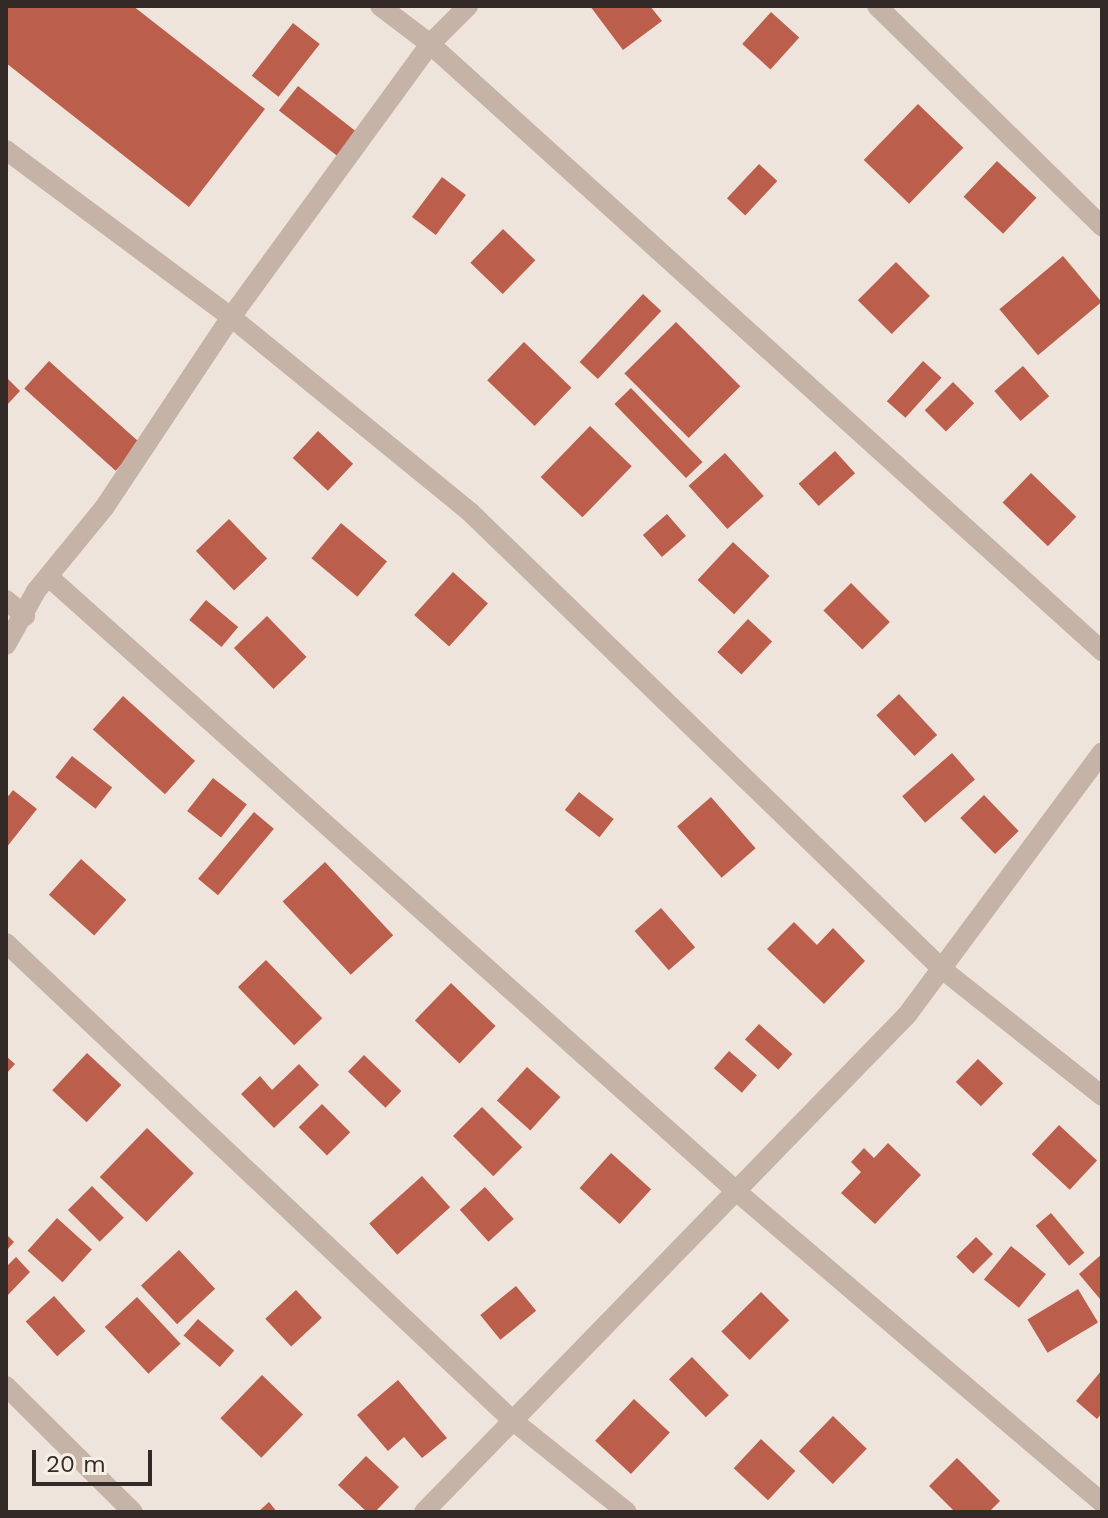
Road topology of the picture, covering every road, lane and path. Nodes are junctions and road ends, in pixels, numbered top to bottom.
1 (380, 6) edge
2 (468, 6) edge
3 (877, 6) edge
4 (430, 44) junction
5 (6, 150) edge
6 (1102, 226) edge
7 (231, 317) junction
8 (50, 578) junction
9 (6, 600) edge
10 (25, 616) junction
11 (6, 645) edge
12 (1102, 651) edge
13 (1102, 752) edge
14 (6, 943) edge
15 (942, 969) junction
16 (1102, 1096) edge
17 (736, 1191) junction
18 (6, 1386) edge
19 (512, 1420) junction
20 (1102, 1503) edge
21 (133, 1512) edge
22 (424, 1512) edge
23 (627, 1512) edge

1 - 4 street
2 - 4 street
3 - 6 street
4 - 7 street
4 - 12 street
5 - 7 street
7 - 8 street
7 - 15 street
8 - 10 street
8 - 17 street
9 - 10 street
10 - 11 street
13 - 15 street
14 - 19 street
15 - 16 street
15 - 17 street
17 - 19 street
17 - 20 street
18 - 21 street
19 - 22 street
19 - 23 street

